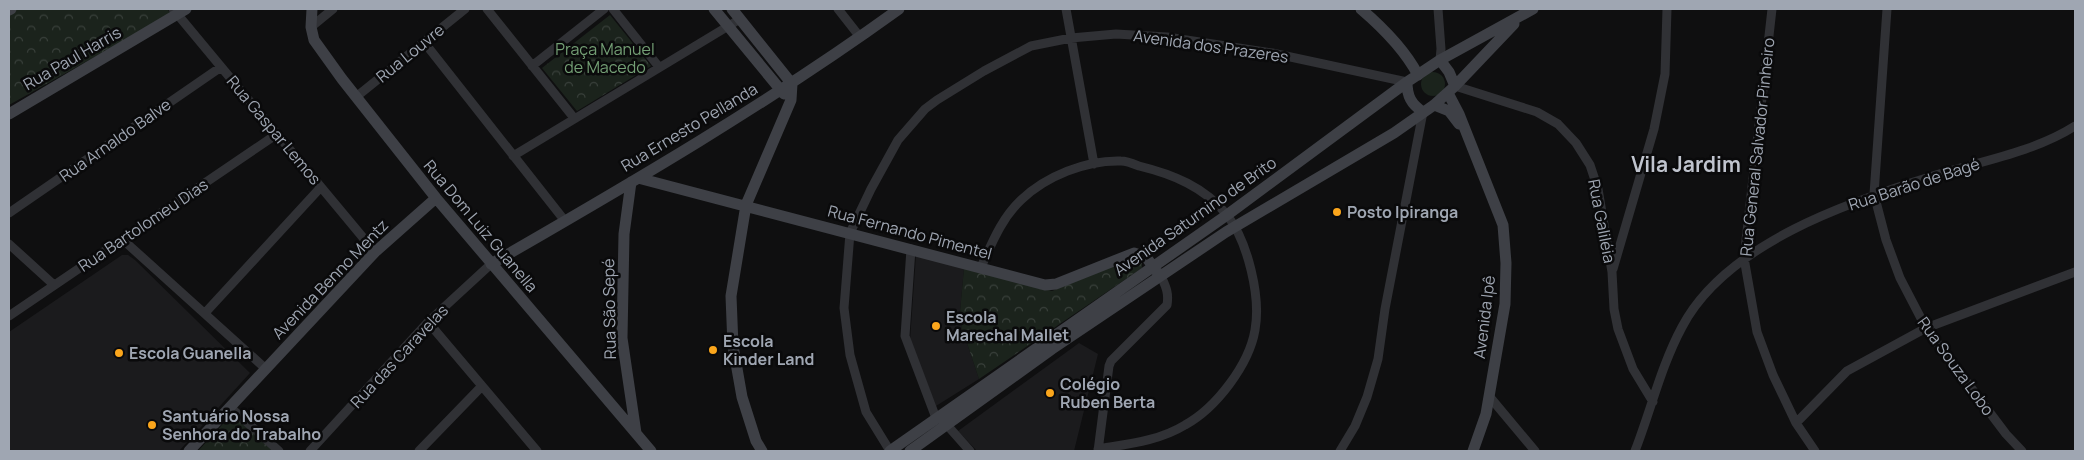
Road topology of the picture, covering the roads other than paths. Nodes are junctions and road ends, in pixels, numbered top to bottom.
1 (312, 9) edge
2 (333, 9) edge
3 (465, 9) edge
4 (487, 9) edge
5 (604, 9) edge
6 (613, 9) edge
7 (714, 9) edge
8 (732, 9) edge
9 (838, 9) edge
10 (899, 9) edge
11 (1066, 9) edge
12 (1361, 9) edge
13 (1438, 9) edge
14 (1533, 9) edge
15 (1667, 9) edge
16 (1772, 9) edge
17 (1887, 9) edge
18 (179, 11) edge
19 (1522, 15) junction
20 (740, 19) junction
21 (728, 26) junction
22 (311, 27) junction
23 (860, 36) junction
24 (1071, 38) junction
25 (424, 42) junction
26 (1440, 60) junction
27 (532, 66) junction
28 (221, 67) junction
29 (659, 67) junction
30 (1418, 75) junction
31 (1407, 82) junction
32 (792, 84) junction
33 (1451, 90) junction
34 (780, 91) junction
35 (356, 97) junction
36 (791, 100) junction
37 (1434, 105) junction
38 (1423, 112) junction
39 (9, 114) edge
40 (574, 118) junction
41 (2075, 126) edge
42 (1465, 131) junction
43 (277, 134) junction
44 (513, 156) junction
45 (1094, 164) junction
46 (635, 180) junction
47 (321, 187) junction
48 (1874, 194) junction
49 (436, 198) junction
50 (746, 205) junction
51 (9, 213) edge
52 (1227, 215) junction
53 (565, 221) junction
54 (1234, 227) junction
55 (850, 233) junction
56 (122, 239) junction
57 (9, 244) edge
58 (911, 249) junction
59 (375, 252) junction
60 (1744, 258) junction
61 (491, 264) junction
62 (1153, 266) junction
63 (980, 267) junction
64 (1612, 272) junction
65 (2075, 272) edge
66 (1160, 276) junction
67 (54, 285) junction
68 (205, 313) junction
69 (9, 316) edge
70 (428, 322) junction
71 (1926, 328) junction
72 (266, 368) junction
73 (482, 386) junction
74 (1489, 396) junction
75 (1653, 402) junction
76 (230, 407) junction
77 (936, 418) junction
78 (1796, 423) junction
79 (944, 427) junction
80 (636, 435) junction
81 (649, 450) edge
82 (1098, 450) edge
83 (189, 451) edge
84 (279, 451) edge
85 (310, 451) edge
86 (420, 451) edge
87 (537, 451) edge
88 (762, 451) edge
89 (890, 451) edge
90 (910, 451) edge
91 (970, 451) edge
92 (1340, 451) edge
93 (1473, 451) edge
94 (1536, 451) edge
95 (1635, 451) edge
96 (1815, 451) edge
97 (2022, 451) edge

1 - 22 street, Rua Dom Luiz Guanella
2 - 22 street
3 - 25 street, Rua Louvre
4 - 27 street
5 - 27 street
6 - 29 street
7 - 21 street
8 - 20 street
9 - 23 street
10 - 23 street, Rua Ernesto Pellanda
11 - 24 street
12 - 30 street
13 - 26 street
14 - 19 street, Avenida Saturnino de Brito
15 - 64 street
16 - 60 street, Rua General Salvador Pinheiro
17 - 48 street, Rua Souza Lobo
18 - 28 street, Rua Gaspar Lemos
18 - 39 street, Rua Paul Harris
19 - 26 street, Avenida Saturnino de Brito
19 - 33 street, Avenida Saturnino de Brito
20 - 21 street
20 - 32 street
21 - 29 street
21 - 34 street
22 - 35 street, Rua Dom Luiz Guanella
23 - 32 street, Rua Ernesto Pellanda
24 - 31 street, Avenida dos Prazeres
24 - 45 street
24 - 55 street, Avenida dos Prazeres
25 - 35 street, Rua Louvre
25 - 44 street
26 - 30 street, Avenida Saturnino de Brito
26 - 33 street, Avenida Ipê
27 - 40 street
28 - 43 street, Rua Gaspar Lemos
28 - 51 street, Rua Arnaldo Balve
29 - 40 street
30 - 31 street, Avenida Saturnino de Brito
31 - 38 street
31 - 52 street, Avenida Saturnino de Brito
32 - 34 street, Rua Ernesto Pellanda
32 - 36 street
33 - 37 street, Avenida Saturnino de Brito
33 - 42 street, Avenida Ipê
33 - 64 street, Rua Galiléia
34 - 36 street
34 - 46 street, Rua Ernesto Pellanda
35 - 49 street, Rua Dom Luiz Guanella
36 - 50 street
37 - 38 street, Avenida Saturnino de Brito
37 - 42 street, Avenida Ipê
38 - 54 street, Avenida Saturnino de Brito
38 - 92 street
40 - 44 street
41 - 48 street, Rua Barão de Bagé
42 - 74 street, Avenida Ipê
43 - 47 street, Rua Gaspar Lemos
43 - 56 street, Rua Bartolomeu Dias
44 - 53 street
45 - 52 street
45 - 63 street
46 - 50 street, Rua Fernando Pimentel
46 - 53 street, Rua Ernesto Pellanda
46 - 80 street, Rua São Sepé
47 - 59 street, Rua Gaspar Lemos
47 - 68 street
48 - 60 street, Rua Barão de Bagé
48 - 71 street, Rua Souza Lobo
49 - 59 street, Avenida Benno Mentz
49 - 61 street, Rua Dom Luiz Guanella
50 - 55 street, Rua Fernando Pimentel
50 - 88 street
52 - 54 street
52 - 62 street, Avenida Saturnino de Brito
53 - 61 street, Rua Ernesto Pellanda
54 - 66 street, Avenida Saturnino de Brito
54 - 82 street
55 - 58 street, Rua Fernando Pimentel
55 - 89 street, Avenida dos Prazeres
56 - 67 street, Rua Bartolomeu Dias
56 - 68 street
57 - 67 street
58 - 63 street, Rua Fernando Pimentel
58 - 77 street
59 - 72 street, Avenida Benno Mentz
60 - 75 street, Rua Barão de Bagé
60 - 78 street, Rua General Salvador Pinheiro
61 - 70 street, Rua das Caravelas
61 - 80 street, Rua Dom Luiz Guanella
62 - 63 street, Rua Fernando Pimentel
62 - 66 street, Rua Fernando Pimentel
62 - 77 street, Avenida Saturnino de Brito
64 - 75 street, Rua Galiléia
65 - 71 street
66 - 79 street, Avenida Saturnino de Brito
66 - 82 street
67 - 69 street, Rua Bartolomeu Dias
68 - 72 street
70 - 73 street
70 - 85 street, Rua das Caravelas
71 - 78 street
71 - 97 street, Rua Souza Lobo
72 - 76 street, Avenida Benno Mentz
73 - 86 street
73 - 87 street
74 - 93 street, Avenida Ipê
74 - 94 street
75 - 95 street, Rua Barão de Bagé
76 - 83 street, Avenida Benno Mentz
76 - 84 street
77 - 79 street
77 - 89 street, Avenida Saturnino de Brito
78 - 96 street, Rua General Salvador Pinheiro
79 - 90 street, Avenida Saturnino de Brito
79 - 91 street
80 - 81 street, Rua Dom Luiz Guanella

